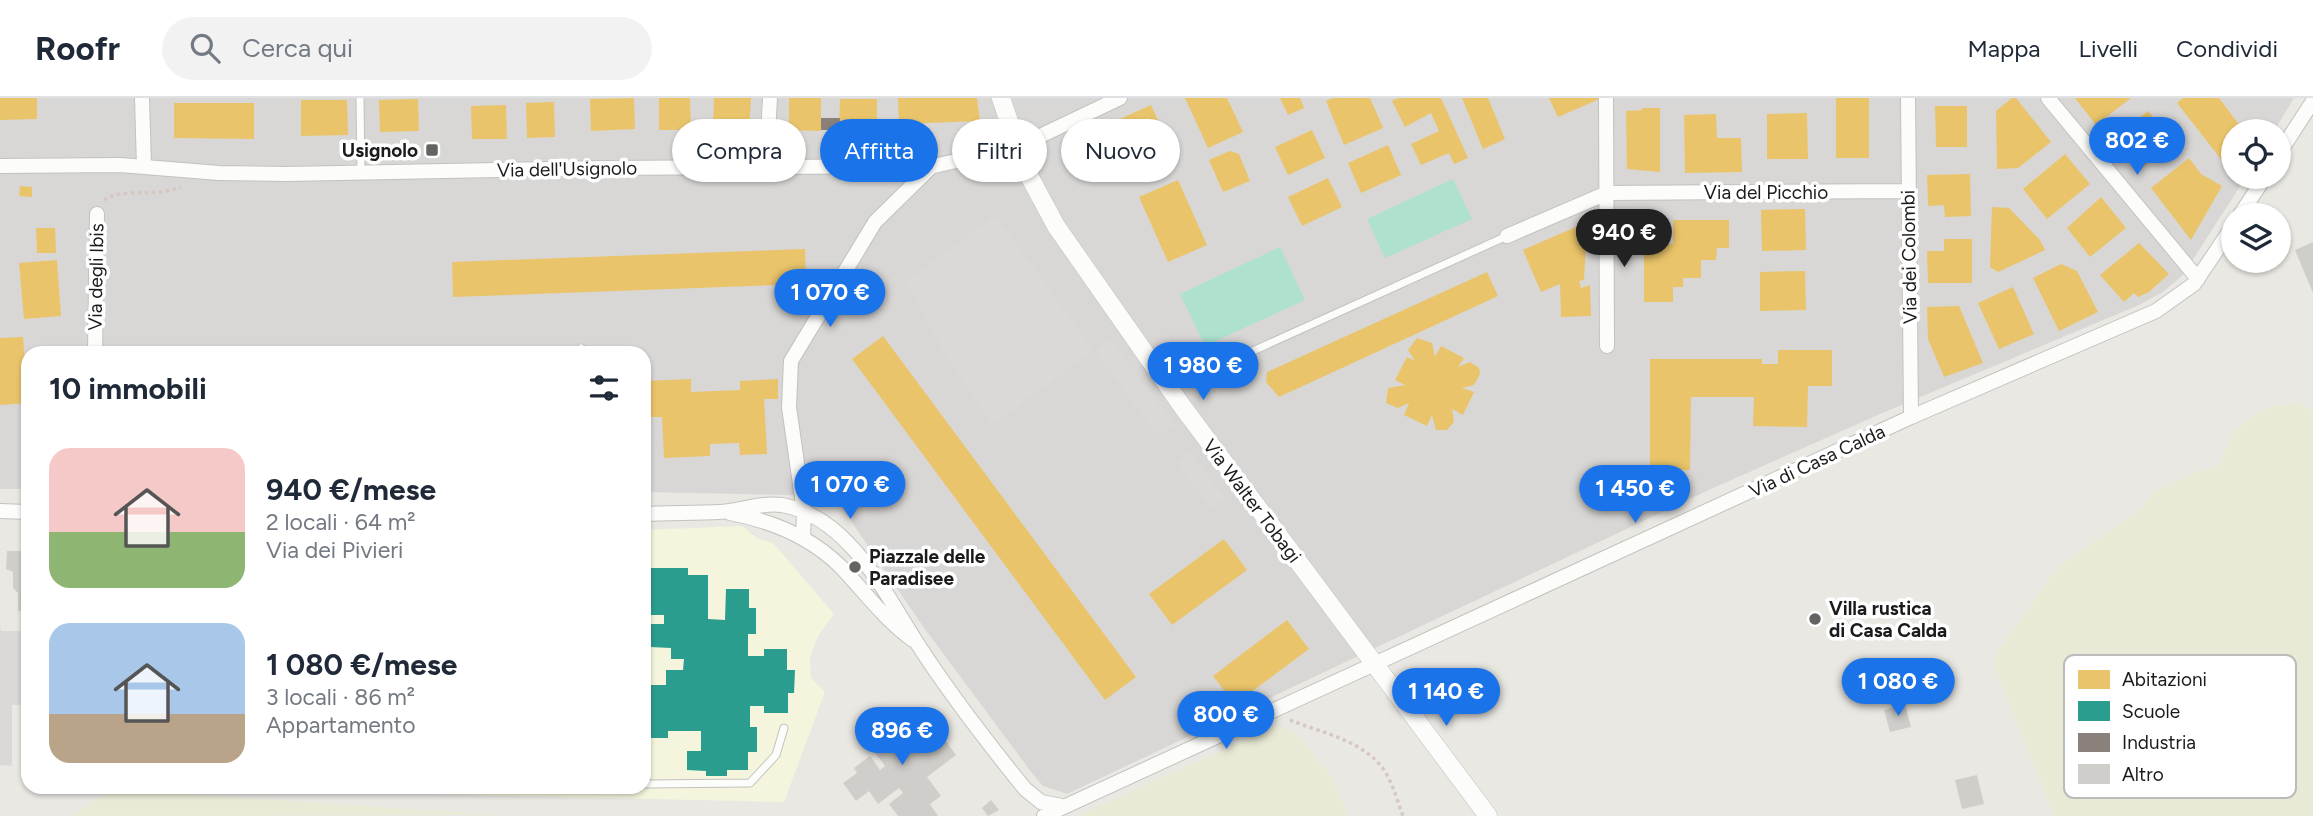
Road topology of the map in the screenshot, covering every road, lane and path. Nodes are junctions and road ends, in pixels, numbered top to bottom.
1 (142, 98) edge
2 (360, 98) edge
3 (770, 98) edge
4 (1000, 98) edge
5 (1120, 98) edge
6 (1606, 98) edge
7 (1908, 98) edge
8 (2048, 98) edge
9 (2313, 101) edge
10 (769, 119) edge
11 (1007, 119) edge
12 (1047, 133) edge
13 (2291, 135) edge
14 (0, 166) edge
15 (144, 167) junction
16 (672, 168) edge
17 (361, 173) junction
18 (915, 182) edge
19 (1034, 182) edge
20 (181, 186) dead end
21 (1908, 191) junction
22 (1607, 193) junction
23 (97, 214) joint
24 (1507, 236) joint
25 (2221, 244) edge
26 (2199, 278) junction
27 (94, 346) edge
28 (1607, 346) dead end
29 (1169, 388) junction
30 (1911, 417) junction
31 (0, 512) edge
32 (21, 512) edge
33 (722, 512) junction
34 (804, 512) junction
35 (651, 514) edge
36 (803, 538) junction
37 (917, 643) junction
38 (1374, 664) junction
39 (1285, 717) dead end
40 (784, 728) dead end
41 (651, 784) edge
42 (1064, 807) junction
43 (1044, 816) edge
44 (1403, 816) edge
45 (1488, 816) edge

1 - 15 street
2 - 17 lane
3 - 10 street
4 - 11 street, Via Walter Tobagi
5 - 12 street, Via dell'Usignolo
6 - 22 street
7 - 21 street, Via dei Colombi
8 - 26 street
9 - 13 street
14 - 15 street, Via dell'Usignolo
15 - 17 street, Via dell'Usignolo
16 - 17 street, Via dell'Usignolo
18 - 34 street
19 - 29 street, Via Walter Tobagi
20 - 23 path, Via degli Ibis
21 - 22 street, Via del Picchio
21 - 30 street, Via dei Colombi
22 - 24 street, Via del Picchio
22 - 28 street
23 - 27 street, Via degli Ibis
24 - 29 lane
25 - 26 street, Via di Casa Calda
26 - 30 street, Via di Casa Calda
29 - 38 street, Via Walter Tobagi
30 - 38 street, Via di Casa Calda
31 - 32 street
33 - 34 street
33 - 35 street
33 - 36 street
34 - 36 street
34 - 37 street
36 - 37 street
37 - 42 street
38 - 42 street, Via di Casa Calda
38 - 45 street, Via Walter Tobagi
39 - 44 path
40 - 41 lane
42 - 43 street, Via di Casa Calda

